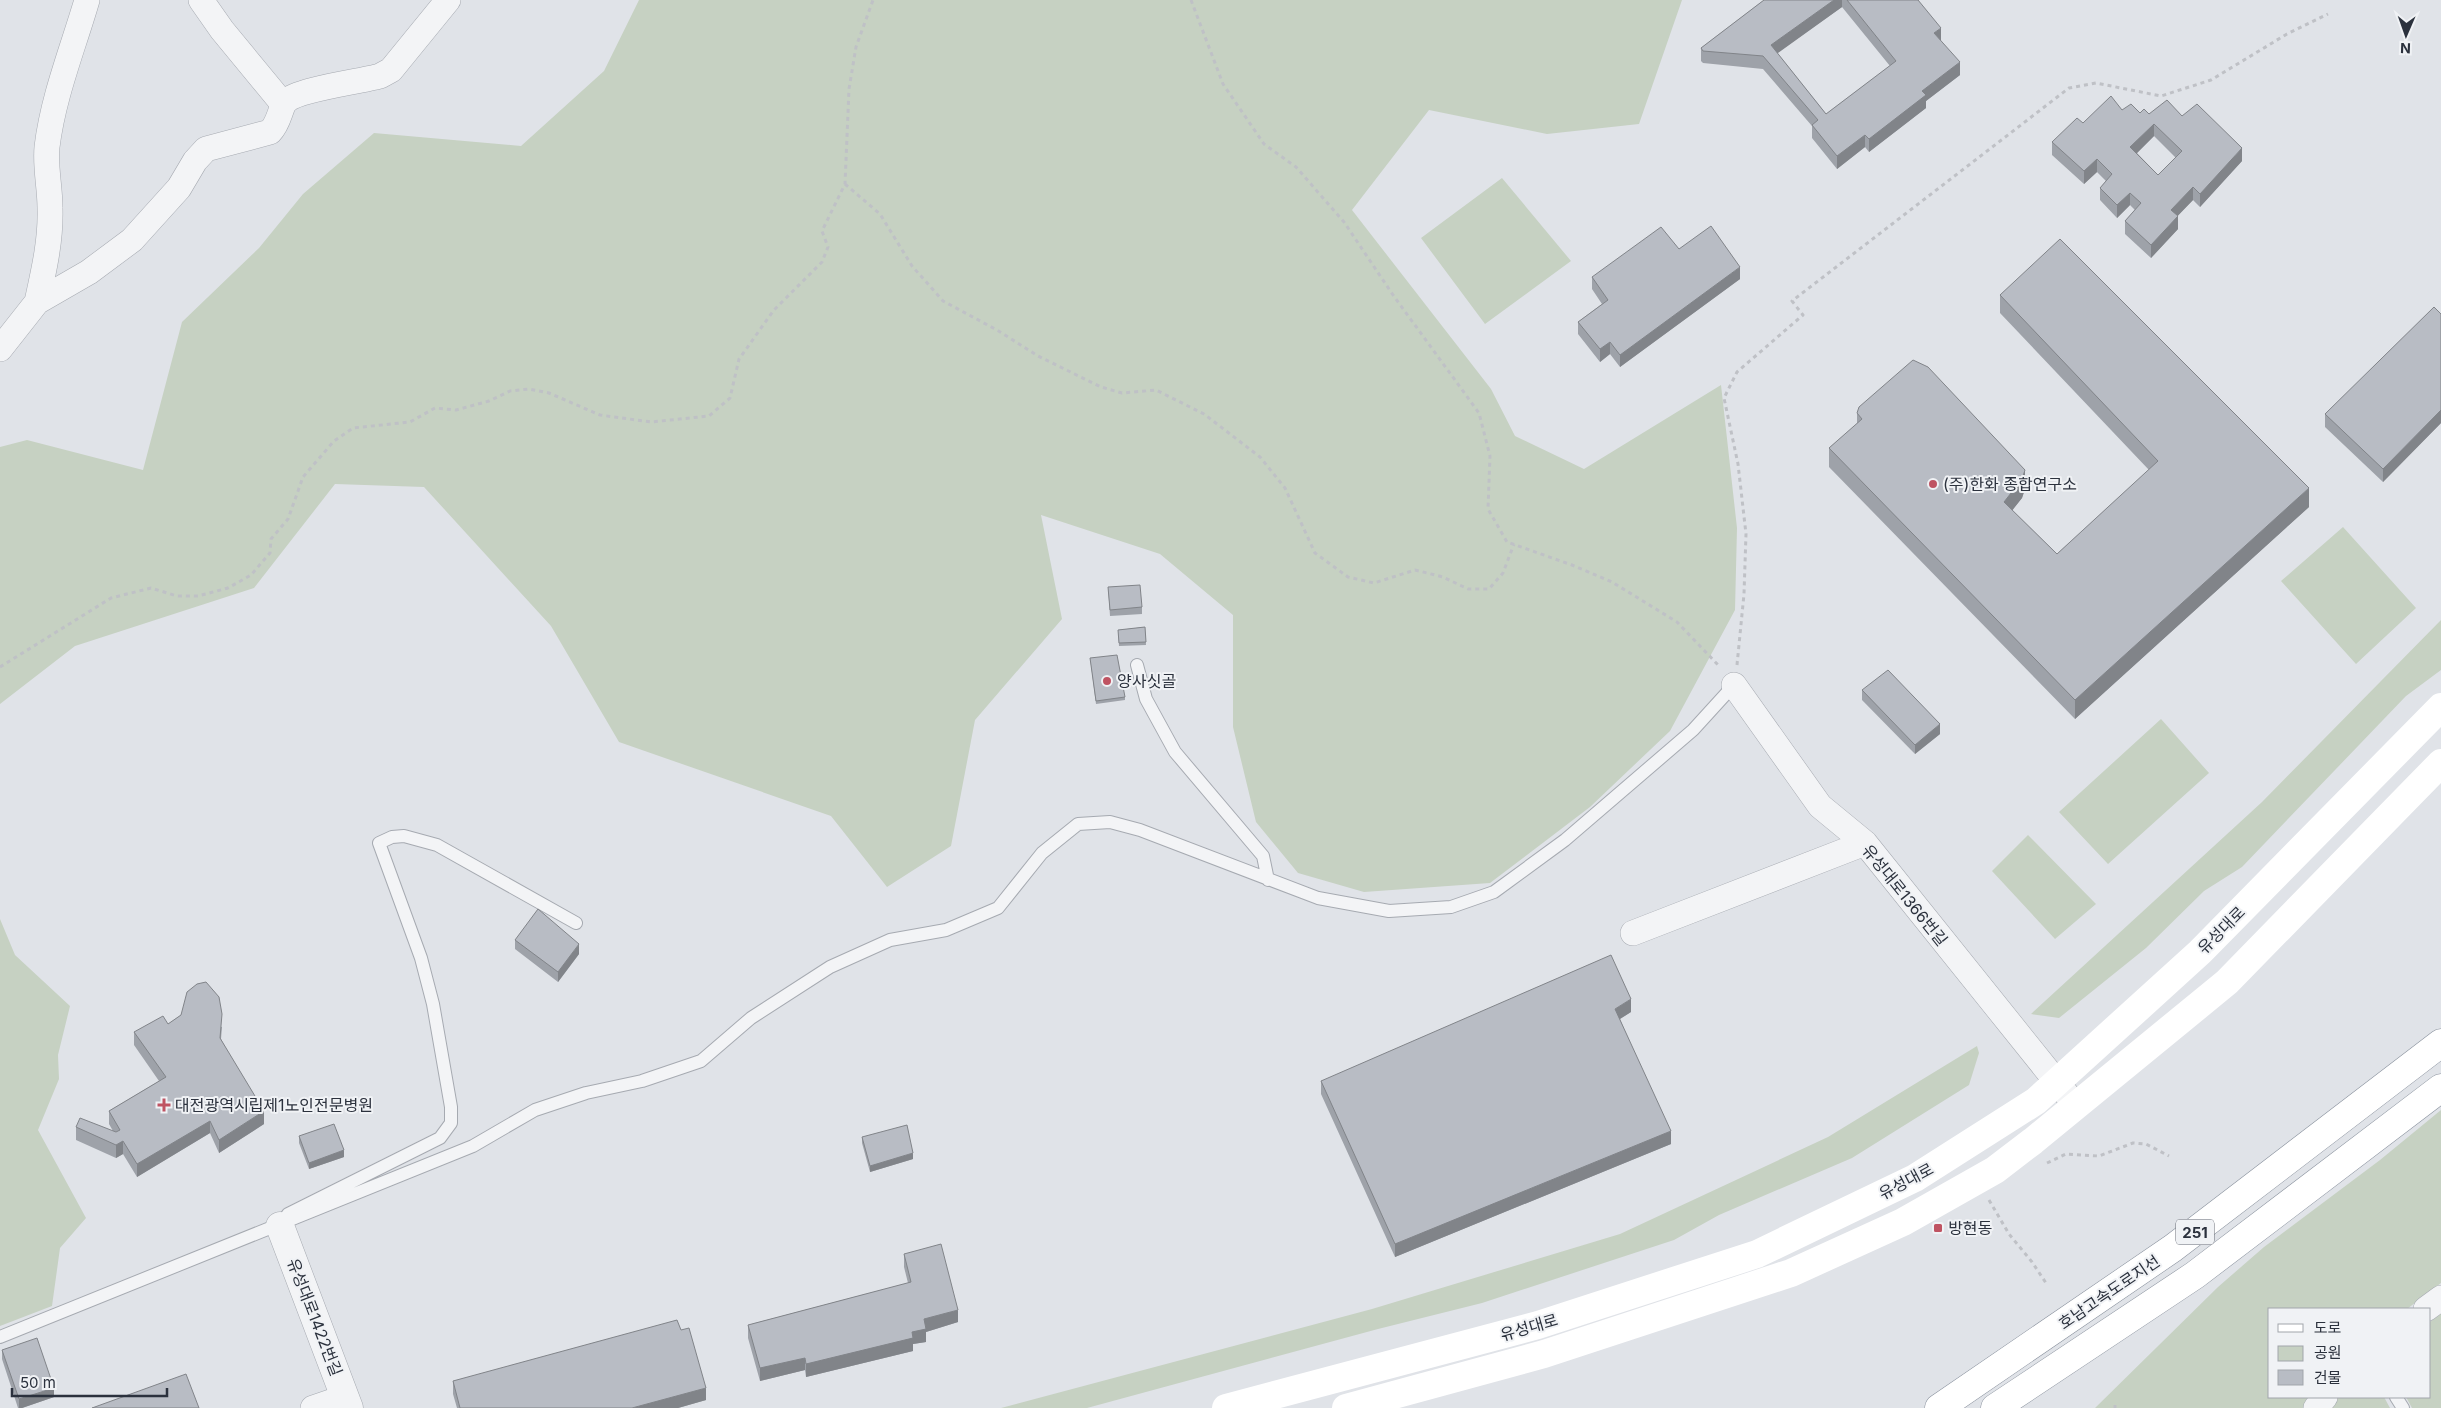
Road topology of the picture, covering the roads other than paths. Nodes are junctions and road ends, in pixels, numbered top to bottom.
1 (87, 0) edge
2 (201, 0) edge
3 (448, 0) edge
4 (283, 104) junction
5 (37, 302) junction
6 (0, 349) edge
7 (1137, 665) dead end
8 (1734, 685) joint
9 (2441, 707) edge
10 (2441, 763) edge
11 (1865, 844) junction
12 (1268, 880) junction
13 (576, 923) dead end
14 (1633, 932) dead end
15 (2441, 1043) edge
16 (2057, 1082) junction
17 (2441, 1088) edge
18 (2076, 1106) junction
19 (280, 1226) junction
20 (2441, 1298) edge
21 (2427, 1308) edge
22 (0, 1337) edge
23 (2324, 1398) edge
24 (347, 1402) edge
25 (313, 1408) edge
26 (1226, 1408) edge
27 (1346, 1408) edge
28 (1939, 1408) edge
29 (1996, 1408) edge
30 (2316, 1408) edge

1 - 5 street
2 - 4 street
3 - 4 street
4 - 5 street
5 - 6 street
7 - 12 lane
8 - 11 street, 유성대로1366번길
8 - 12 lane
9 - 16 main road, 유성대로
10 - 18 main road, 유성대로
11 - 14 street
11 - 16 street, 유성대로1366번길
12 - 19 lane
13 - 19 lane
15 - 28 main road, 호남고속도로지선 / 251
16 - 18 street, 유성대로1366번길
16 - 26 main road, 유성대로
17 - 29 main road, 호남고속도로지선 / 251
18 - 27 main road, 유성대로
19 - 22 lane
19 - 24 street, 유성대로1422번길
20 - 21 street
23 - 30 street
24 - 25 street

